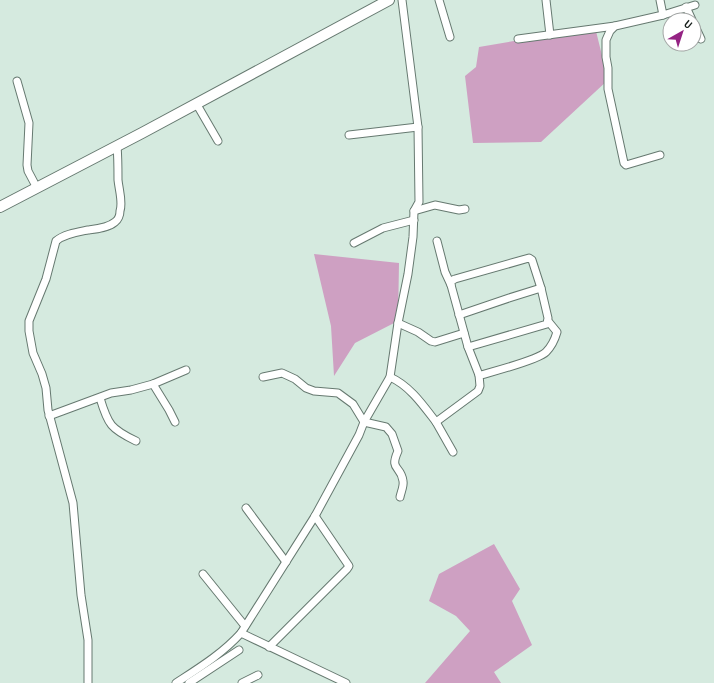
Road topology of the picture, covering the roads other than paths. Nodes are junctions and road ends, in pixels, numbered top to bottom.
1 (389, 0) edge
2 (402, 0) edge
3 (439, 0) edge
4 (546, 0) edge
5 (660, 0) edge
6 (695, 5) dead end
7 (686, 8) junction
8 (662, 12) edge
9 (673, 12) edge
10 (688, 12) edge
11 (662, 15) edge
12 (615, 26) junction
13 (550, 35) junction
14 (450, 37) dead end
15 (518, 39) dead end
16 (17, 81) dead end
17 (196, 103) junction
18 (418, 128) junction
19 (350, 135) dead end
20 (218, 141) dead end
21 (116, 147) junction
22 (660, 155) dead end
23 (36, 188) junction
24 (0, 207) edge
25 (465, 210) dead end
26 (414, 212) junction
27 (414, 220) junction
28 (437, 241) dead end
29 (354, 243) dead end
30 (451, 285) junction
31 (541, 288) junction
32 (460, 315) junction
33 (548, 321) junction
34 (398, 324) junction
35 (464, 333) junction
36 (468, 347) junction
37 (186, 370) dead end
38 (479, 375) junction
39 (263, 377) dead end
40 (390, 377) junction
41 (153, 384) junction
42 (100, 398) junction
43 (49, 416) junction
44 (175, 422) dead end
45 (364, 422) junction
46 (436, 422) junction
47 (136, 441) dead end
48 (453, 452) dead end
49 (400, 497) dead end
50 (246, 508) dead end
51 (315, 516) junction
52 (286, 562) junction
53 (203, 574) dead end
54 (243, 630) junction
55 (269, 647) junction
56 (239, 650) dead end
57 (258, 675) dead end
58 (329, 675) junction
59 (245, 682) edge
60 (88, 683) edge
61 (178, 683) edge
62 (189, 683) edge
63 (333, 683) edge
64 (346, 683) edge

1 - 17 main road
2 - 18 street
3 - 14 street
4 - 13 street
5 - 8 street
6 - 7 street
7 - 9 street
7 - 10 street
11 - 12 street
12 - 13 street
12 - 22 street
13 - 15 street
16 - 23 street
17 - 20 street
17 - 21 main road
18 - 19 street
18 - 26 street
21 - 23 main road
21 - 43 street
23 - 24 main road
25 - 26 street
26 - 27 street
27 - 29 street
27 - 34 street
28 - 30 street
30 - 31 street
30 - 32 street
31 - 32 street
31 - 33 street
32 - 35 street
33 - 36 street
33 - 38 street
34 - 35 street
34 - 40 street
35 - 36 street
36 - 38 street
37 - 41 street
38 - 46 street
39 - 45 street
40 - 45 street
40 - 46 street
41 - 42 street
41 - 44 street
42 - 43 street
42 - 47 street
43 - 60 street
45 - 49 street
45 - 51 street
46 - 48 street
50 - 52 street
51 - 52 street
51 - 55 street
52 - 54 street
53 - 54 street
54 - 55 street
54 - 61 street
55 - 58 street
56 - 62 street
57 - 59 street
58 - 63 street
58 - 64 street

